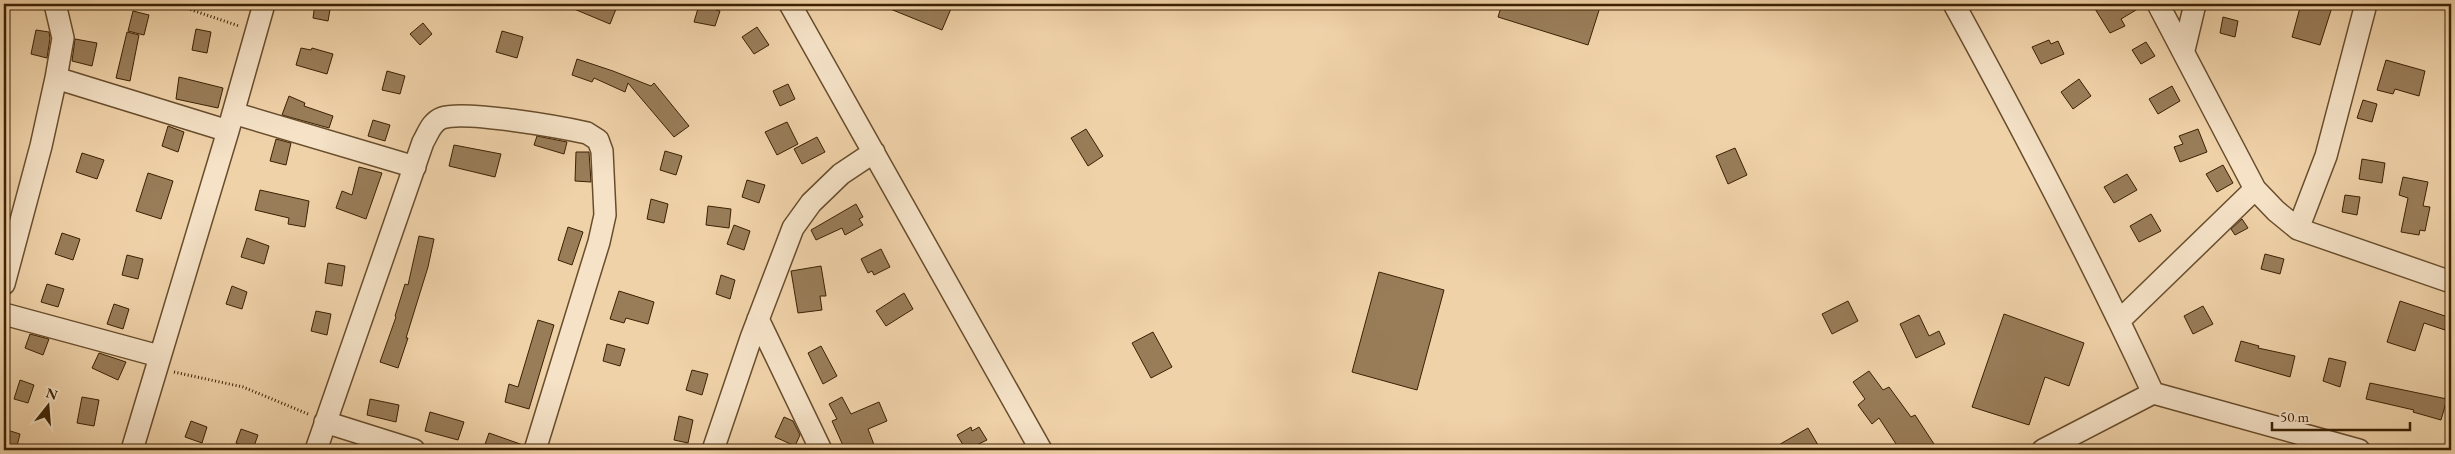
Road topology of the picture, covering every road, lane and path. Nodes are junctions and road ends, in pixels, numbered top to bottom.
1 (56, 4) edge
2 (174, 4) edge
3 (264, 4) edge
4 (790, 4) edge
5 (1954, 4) edge
6 (2158, 4) edge
7 (2195, 4) edge
8 (2366, 4) edge
9 (256, 31) junction
10 (2184, 50) junction
11 (56, 78) junction
12 (230, 122) junction
13 (874, 152) junction
14 (415, 167) junction
15 (2256, 189) junction
16 (2298, 229) junction
17 (2451, 282) edge
18 (4, 284) edge
19 (4, 314) edge
20 (758, 318) junction
21 (2120, 320) junction
22 (158, 362) junction
23 (2153, 393) junction
24 (325, 422) junction
25 (132, 450) edge
26 (316, 450) edge
27 (414, 450) edge
28 (535, 450) edge
29 (713, 450) edge
30 (822, 450) edge
31 (1041, 450) edge
32 (2043, 450) edge
33 (2358, 450) edge

1 - 11 street
2 - 9 path
3 - 9 street
4 - 13 street
5 - 21 street
6 - 10 street
7 - 10 street
8 - 16 street
9 - 12 street
10 - 15 street
11 - 12 street
11 - 18 street
12 - 14 street
12 - 22 street
13 - 20 street
13 - 31 street
14 - 24 street
14 - 28 street
15 - 16 street
15 - 21 street
16 - 17 street
19 - 22 street
20 - 29 street
20 - 30 street
21 - 23 street
22 - 24 path
22 - 25 street
23 - 32 street
23 - 33 street
24 - 26 street
24 - 27 street

